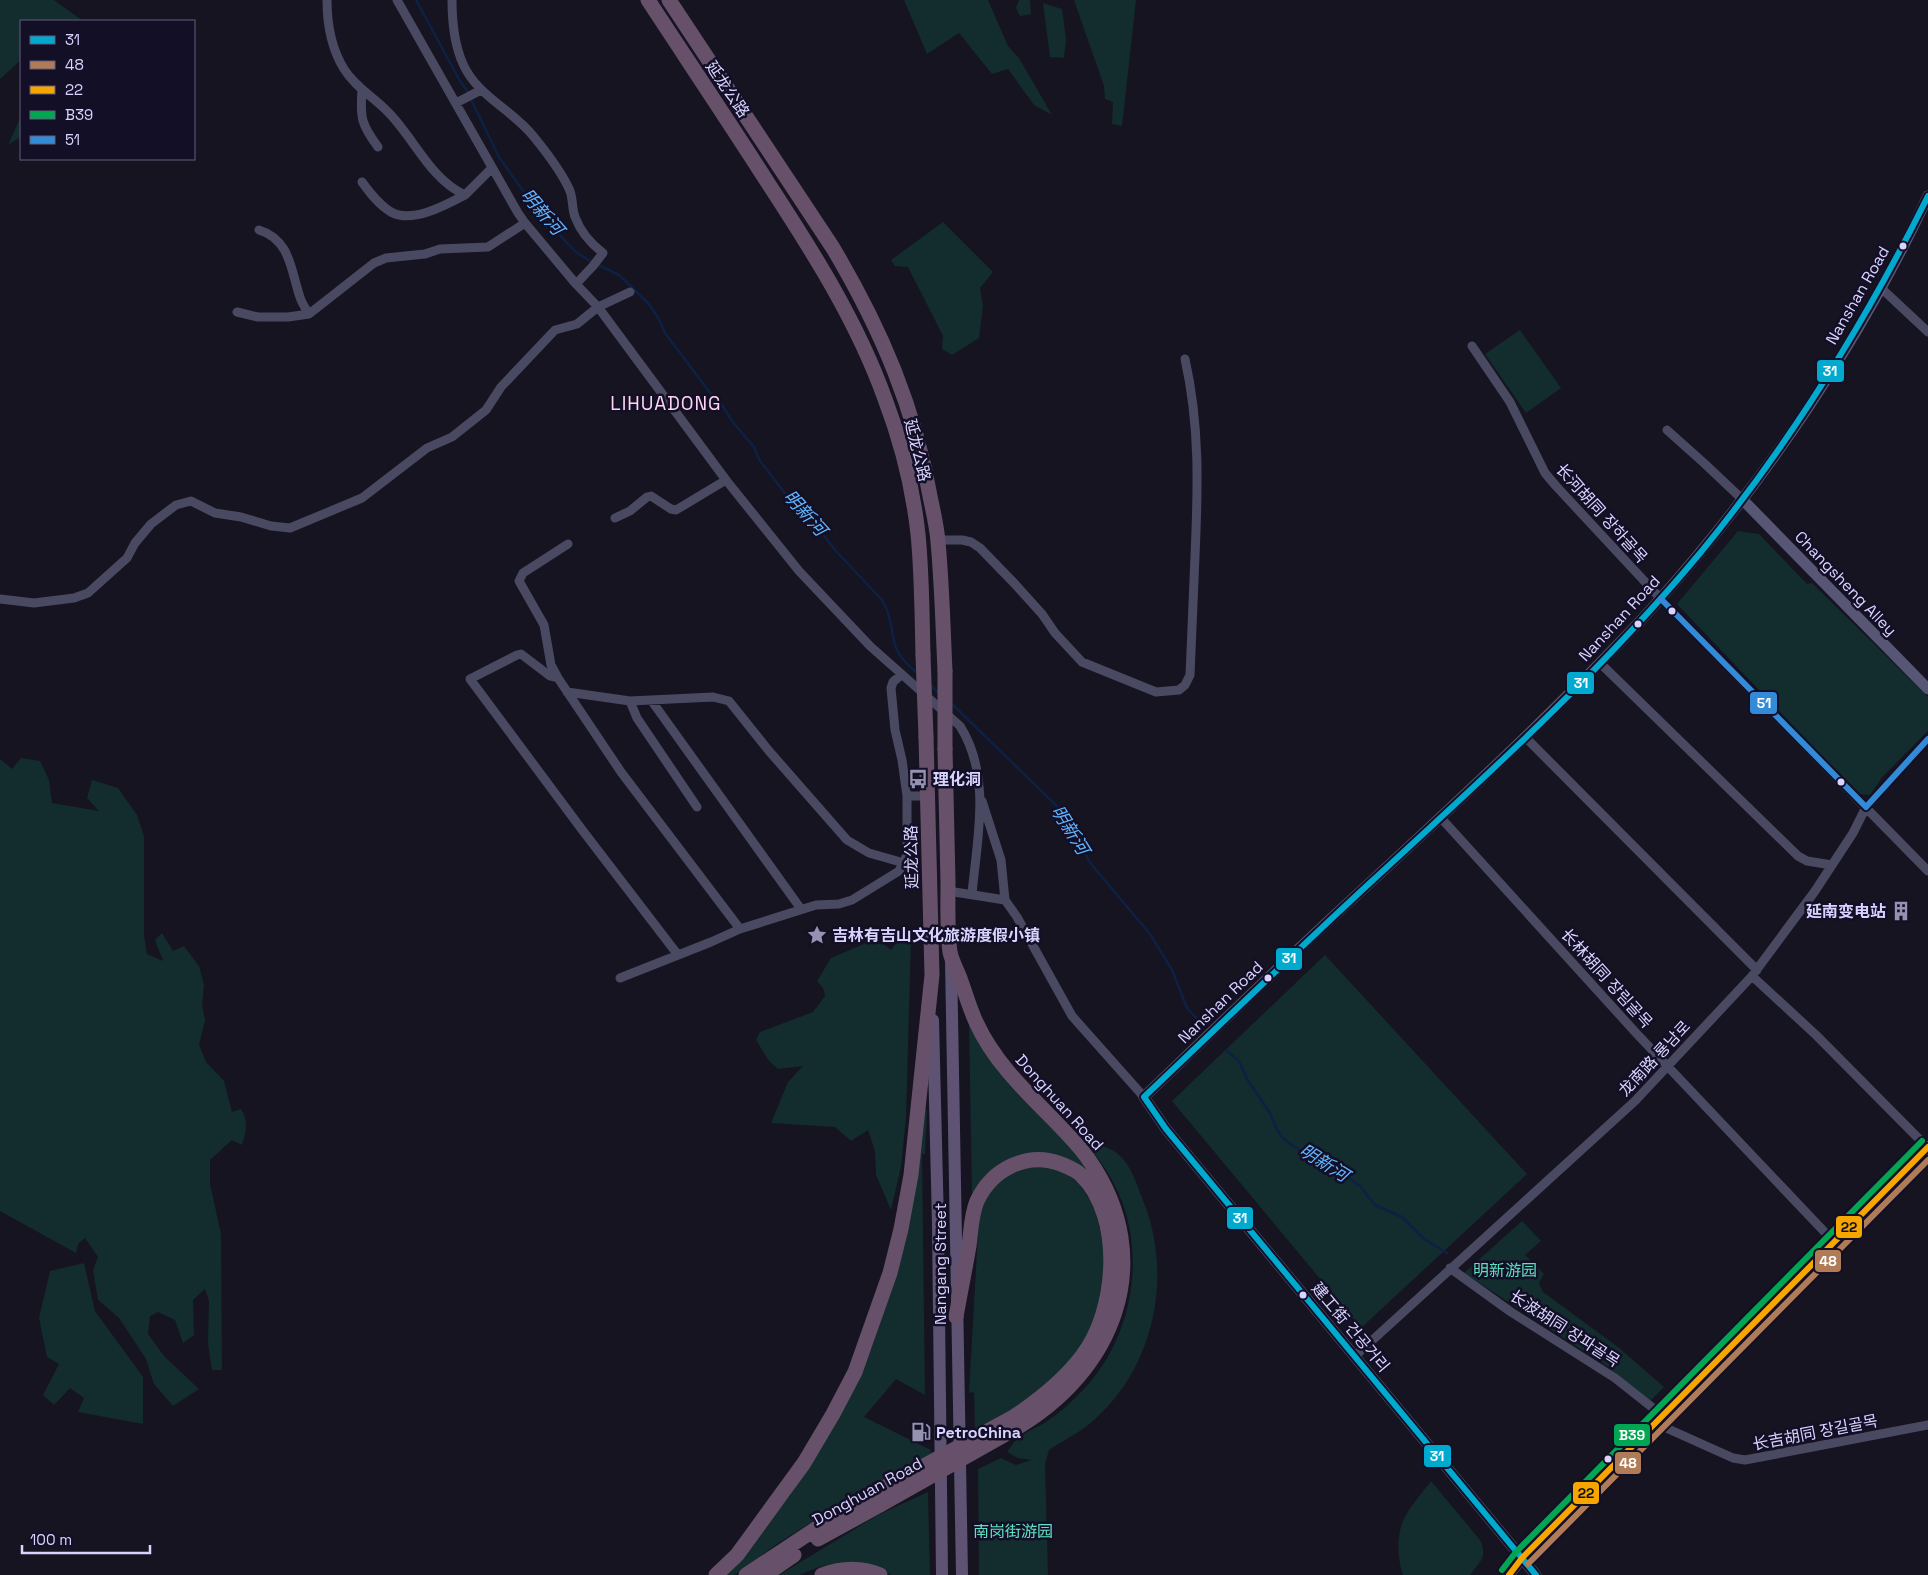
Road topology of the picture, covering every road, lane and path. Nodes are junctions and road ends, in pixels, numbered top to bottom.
1 (327, 0) edge
2 (397, 0) edge
3 (452, 0) edge
4 (648, 0) edge
5 (669, 0) edge
6 (362, 89) junction
7 (477, 91) junction
8 (460, 101) junction
9 (378, 148) dead end
10 (492, 168) junction
11 (362, 182) dead end
12 (465, 195) junction
13 (1928, 196) edge
14 (525, 223) junction
15 (259, 230) dead end
16 (576, 284) junction
17 (1881, 288) junction
18 (630, 292) dead end
19 (598, 307) junction
20 (237, 312) dead end
21 (309, 314) junction
22 (1928, 332) edge
23 (1472, 346) dead end
24 (1185, 359) dead end
25 (1666, 430) dead end
26 (726, 480) junction
27 (1742, 499) junction
28 (615, 518) dead end
29 (938, 540) junction
30 (568, 544) dead end
31 (0, 599) edge
32 (1661, 599) junction
33 (1600, 663) junction
34 (901, 675) junction
35 (558, 678) junction
36 (1928, 689) edge
37 (568, 692) junction
38 (651, 700) junction
39 (630, 701) junction
40 (1526, 737) junction
41 (1928, 739) edge
42 (908, 796) junction
43 (928, 796) junction
44 (981, 797) junction
45 (697, 807) dead end
46 (1866, 807) junction
47 (1442, 818) junction
48 (904, 864) junction
49 (1832, 865) junction
50 (1928, 871) edge
51 (948, 891) junction
52 (972, 894) junction
53 (1005, 900) junction
54 (801, 909) junction
55 (740, 929) junction
56 (950, 953) junction
57 (678, 955) junction
58 (1754, 973) junction
59 (932, 975) junction
60 (620, 978) dead end
61 (1668, 1065) junction
62 (1144, 1098) junction
63 (1928, 1147) edge
64 (1835, 1243) junction
65 (1450, 1268) junction
66 (956, 1317) junction
67 (1354, 1356) junction
68 (1659, 1420) junction
69 (1014, 1423) junction
70 (1928, 1426) edge
71 (879, 1498) junction
72 (1522, 1558) junction
73 (716, 1575) edge
74 (746, 1575) edge
75 (765, 1575) edge
76 (822, 1575) edge
77 (880, 1575) edge
78 (942, 1575) edge
79 (962, 1575) edge
80 (1509, 1575) edge
81 (1536, 1575) edge

1 - 6 street
2 - 8 street
3 - 7 street
4 - 43 highway, 延龙公路, bridge
5 - 29 highway, 延龙公路
6 - 9 street
6 - 12 street
7 - 8 street
7 - 16 street
8 - 10 street
10 - 12 street
10 - 14 street
11 - 12 street
13 - 17 street, Nanshan Road
14 - 16 street
14 - 21 street
15 - 21 street
16 - 19 street
17 - 22 street
17 - 27 street, Nanshan Road
18 - 19 street
19 - 26 street
19 - 31 street
20 - 21 street
23 - 32 street, 长河胡同 장하골목
24 - 29 street
25 - 27 street
26 - 28 street
26 - 34 street
27 - 32 street, Nanshan Road
27 - 36 street, Changsheng Alley
29 - 51 highway, 延龙公路, bridge
30 - 35 street
32 - 33 street, Nanshan Road
32 - 46 street, 长河胡同 장하골목
33 - 40 street, Nanshan Road
33 - 49 street
34 - 42 street
34 - 44 street
35 - 37 street
35 - 57 street
37 - 39 street
37 - 55 street
38 - 39 street
38 - 48 street
38 - 54 street
39 - 45 street
40 - 47 street, Nanshan Road
40 - 58 street
41 - 46 street, 龙南路 룡남로
42 - 43 street
42 - 48 street
43 - 59 highway, 延龙公路
44 - 52 street
44 - 53 street
46 - 49 street, 龙南路 룡남로
46 - 50 street, 长河胡同 장하골목
47 - 61 street, 长林胡同 장림골목
47 - 62 street, Nanshan Road
48 - 54 street
49 - 58 street, 龙南路 룡남로
51 - 52 street
51 - 56 highway, 延龙公路
52 - 53 street
53 - 62 street
54 - 55 street
55 - 57 street
56 - 66 main road, Nangang Street
56 - 69 highway, Donghuan Road
57 - 60 street
58 - 61 street, 龙南路 룡남로
58 - 63 street
59 - 73 highway
59 - 78 main road, Nangang Street
61 - 64 street, 长林胡同 장림골목
61 - 65 street, 龙南路 룡남로
62 - 67 street, 建工街 건공거리
63 - 64 street
64 - 68 street
65 - 67 street, 龙南路 룡남로
65 - 68 street, 长波胡同 장파골목
66 - 69 highway
66 - 79 main road, Nangang Street
67 - 72 street, 建工街 건공거리
68 - 70 street, 长吉胡同 장길골목
68 - 72 street
69 - 71 highway, bridge
71 - 74 highway
71 - 75 highway, Donghuan Road
72 - 80 street
72 - 81 street, 建工街 건공거리
76 - 77 highway

